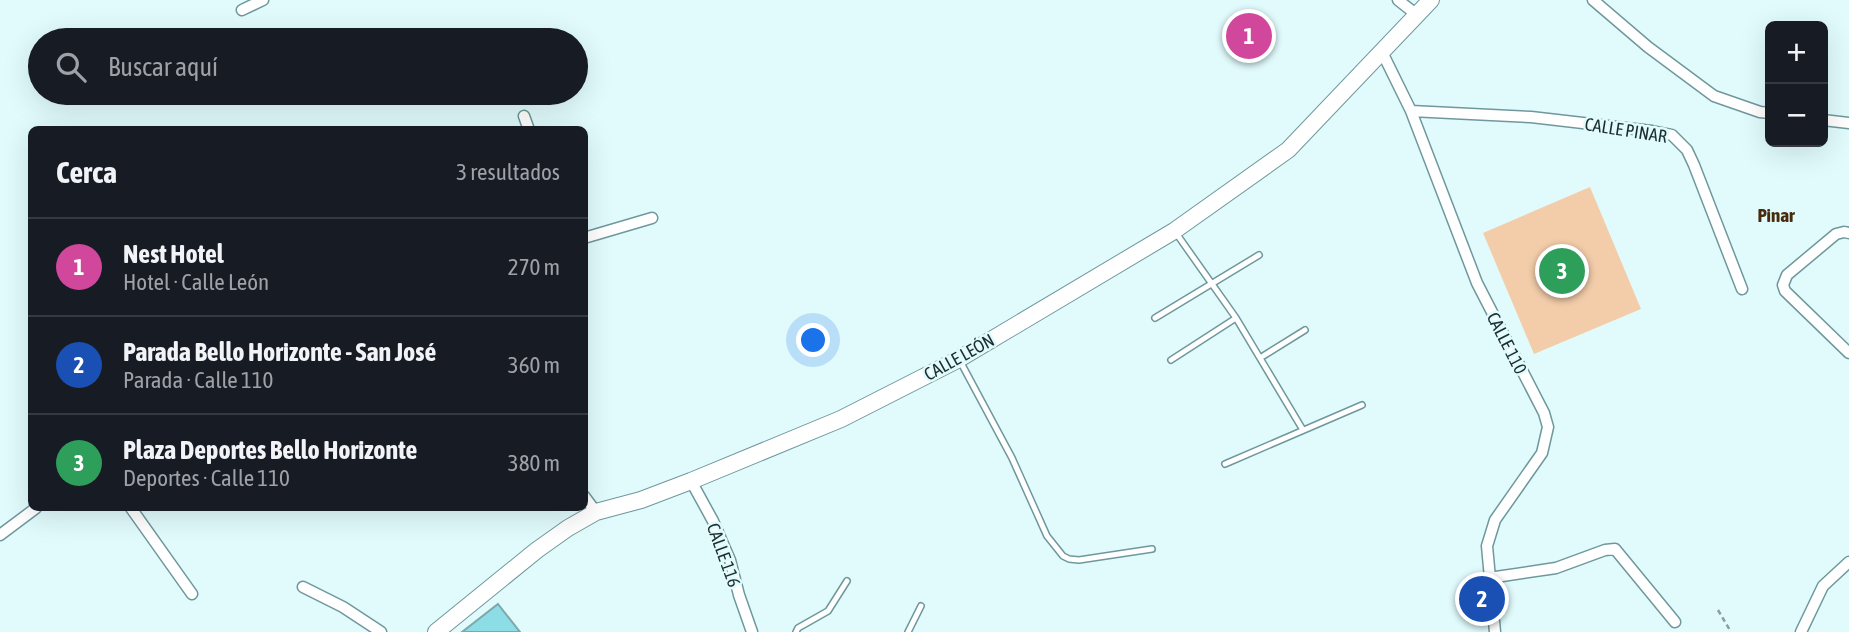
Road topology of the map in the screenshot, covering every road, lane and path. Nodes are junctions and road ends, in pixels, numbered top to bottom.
1 (263, 0) edge
2 (1398, 0) edge
3 (1431, 0) edge
4 (1593, 0) edge
5 (242, 10) dead end
6 (1417, 15) junction
7 (1382, 52) junction
8 (1412, 111) junction
9 (1765, 112) edge
10 (524, 116) dead end
11 (1828, 121) edge
12 (1849, 123) edge
13 (527, 126) edge
14 (652, 218) dead end
15 (1174, 231) junction
16 (1849, 233) edge
17 (588, 237) edge
18 (1259, 255) dead end
19 (1211, 284) junction
20 (1742, 289) dead end
21 (1155, 318) dead end
22 (1237, 318) junction
23 (1305, 330) dead end
24 (1849, 353) edge
25 (1260, 358) junction
26 (959, 359) junction
27 (1171, 360) dead end
28 (1362, 405) dead end
29 (1303, 430) junction
30 (1225, 464) dead end
31 (691, 481) junction
32 (588, 501) edge
33 (32, 511) edge
34 (133, 511) edge
35 (596, 512) junction
36 (0, 535) edge
37 (1152, 549) dead end
38 (1849, 562) edge
39 (1489, 578) junction
40 (847, 581) dead end
41 (303, 587) dead end
42 (192, 594) dead end
43 (921, 606) dead end
44 (1718, 610) dead end
45 (1675, 622) dead end
46 (381, 632) edge
47 (436, 632) edge
48 (752, 632) edge
49 (796, 632) edge
50 (908, 632) edge
51 (1494, 632) edge
52 (1731, 632) edge
53 (1801, 632) edge

1 - 5 street
2 - 6 street
3 - 6 main road, CALLE LEÓN
4 - 9 street
6 - 7 main road, CALLE LEÓN
7 - 8 street, CALLE 110
7 - 15 main road, CALLE LEÓN
8 - 20 street, CALLE PINAR
8 - 39 street, CALLE 110
10 - 13 street
11 - 12 street
14 - 17 street
15 - 19 lane
15 - 26 main road, CALLE LEÓN
16 - 24 street
18 - 19 lane
19 - 21 lane
19 - 22 lane
22 - 25 lane
22 - 27 lane
23 - 25 lane
25 - 29 lane
26 - 31 main road, CALLE LEÓN
26 - 37 lane
28 - 29 lane
29 - 30 lane
31 - 35 main road, CALLE LEÓN
31 - 48 street, CALLE 116
32 - 35 street
33 - 36 street
34 - 42 street
35 - 47 main road, CALLE LEÓN
38 - 53 street
39 - 45 street
39 - 51 street, CALLE 110
40 - 49 lane
41 - 46 street
43 - 50 lane
44 - 52 path

